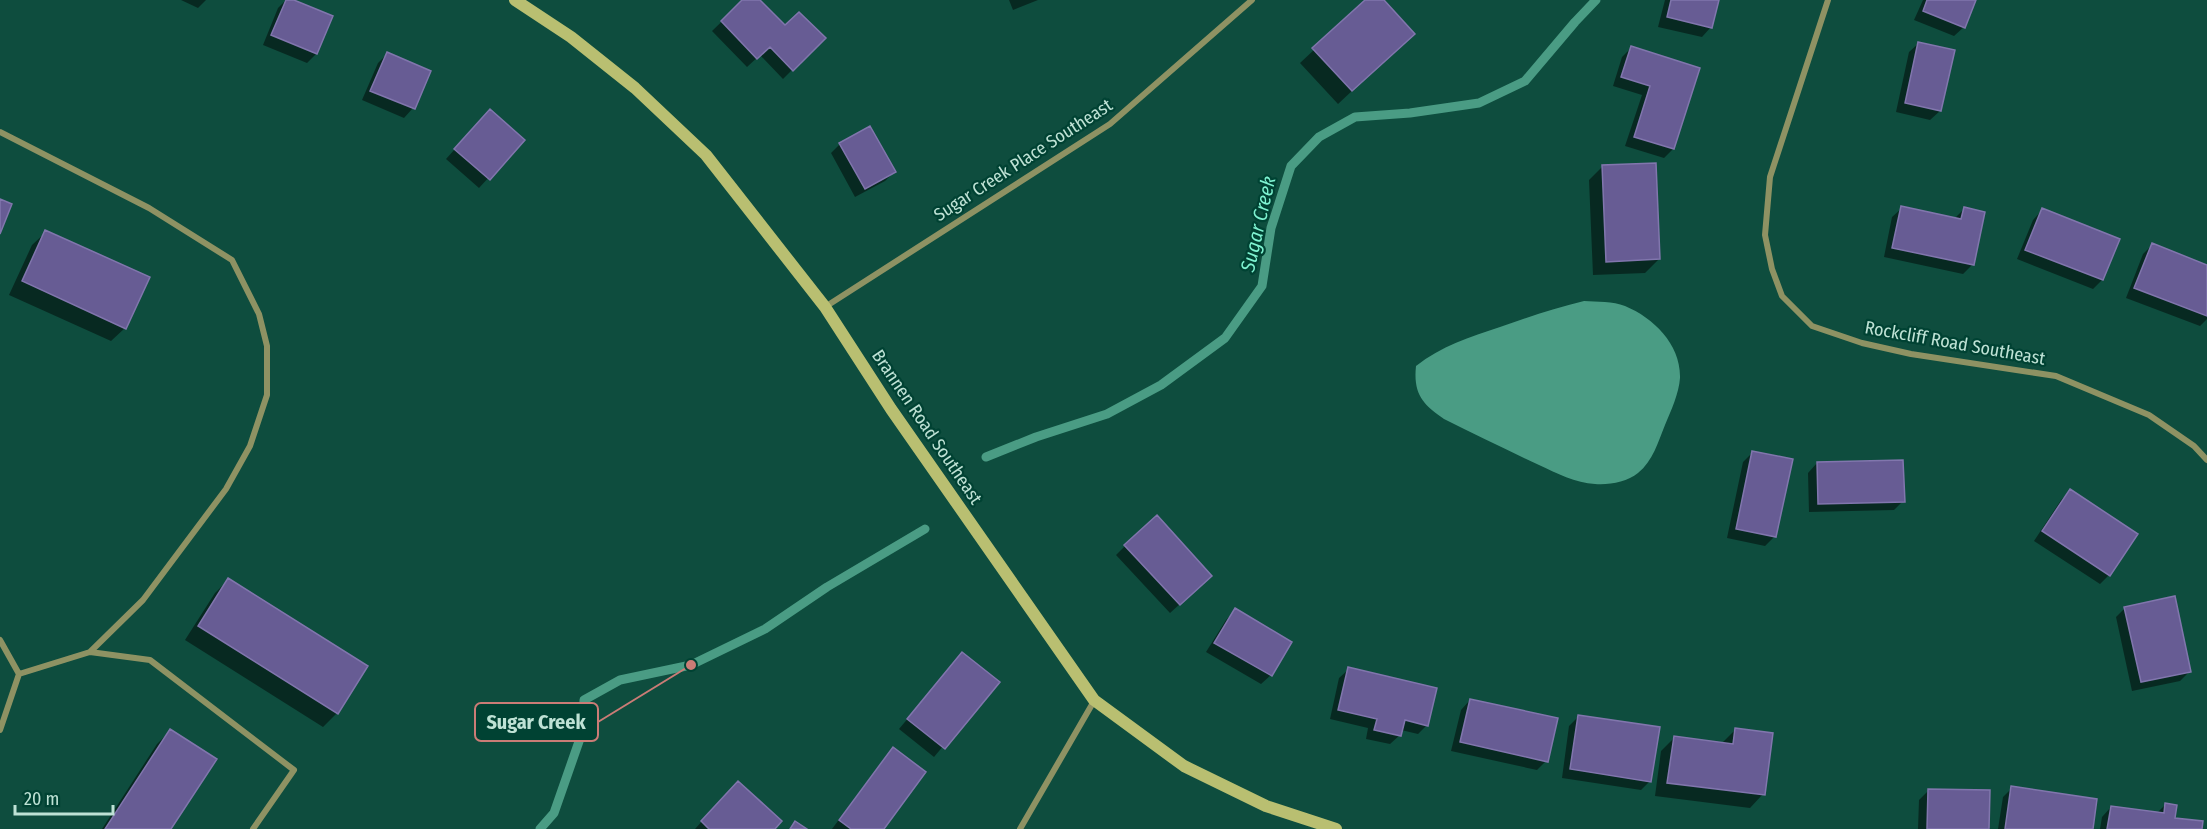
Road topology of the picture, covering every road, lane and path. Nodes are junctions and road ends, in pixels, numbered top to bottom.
1 (515, 0) edge
2 (1252, 0) edge
3 (1828, 0) edge
4 (0, 132) edge
5 (825, 307) junction
6 (2207, 459) edge
7 (0, 640) edge
8 (90, 652) junction
9 (19, 674) junction
10 (1094, 700) junction
11 (0, 730) edge
12 (253, 829) edge
13 (1020, 829) edge
14 (1335, 829) edge

1 - 5 street, Brannen Road Southeast
2 - 5 street, Sugar Creek Place Southeast
3 - 6 street, Rockcliff Road Southeast
4 - 8 street
5 - 10 street, Brannen Road Southeast
7 - 9 street
8 - 9 street
8 - 12 street
9 - 11 street
10 - 13 street
10 - 14 street, Brannen Road Southeast

